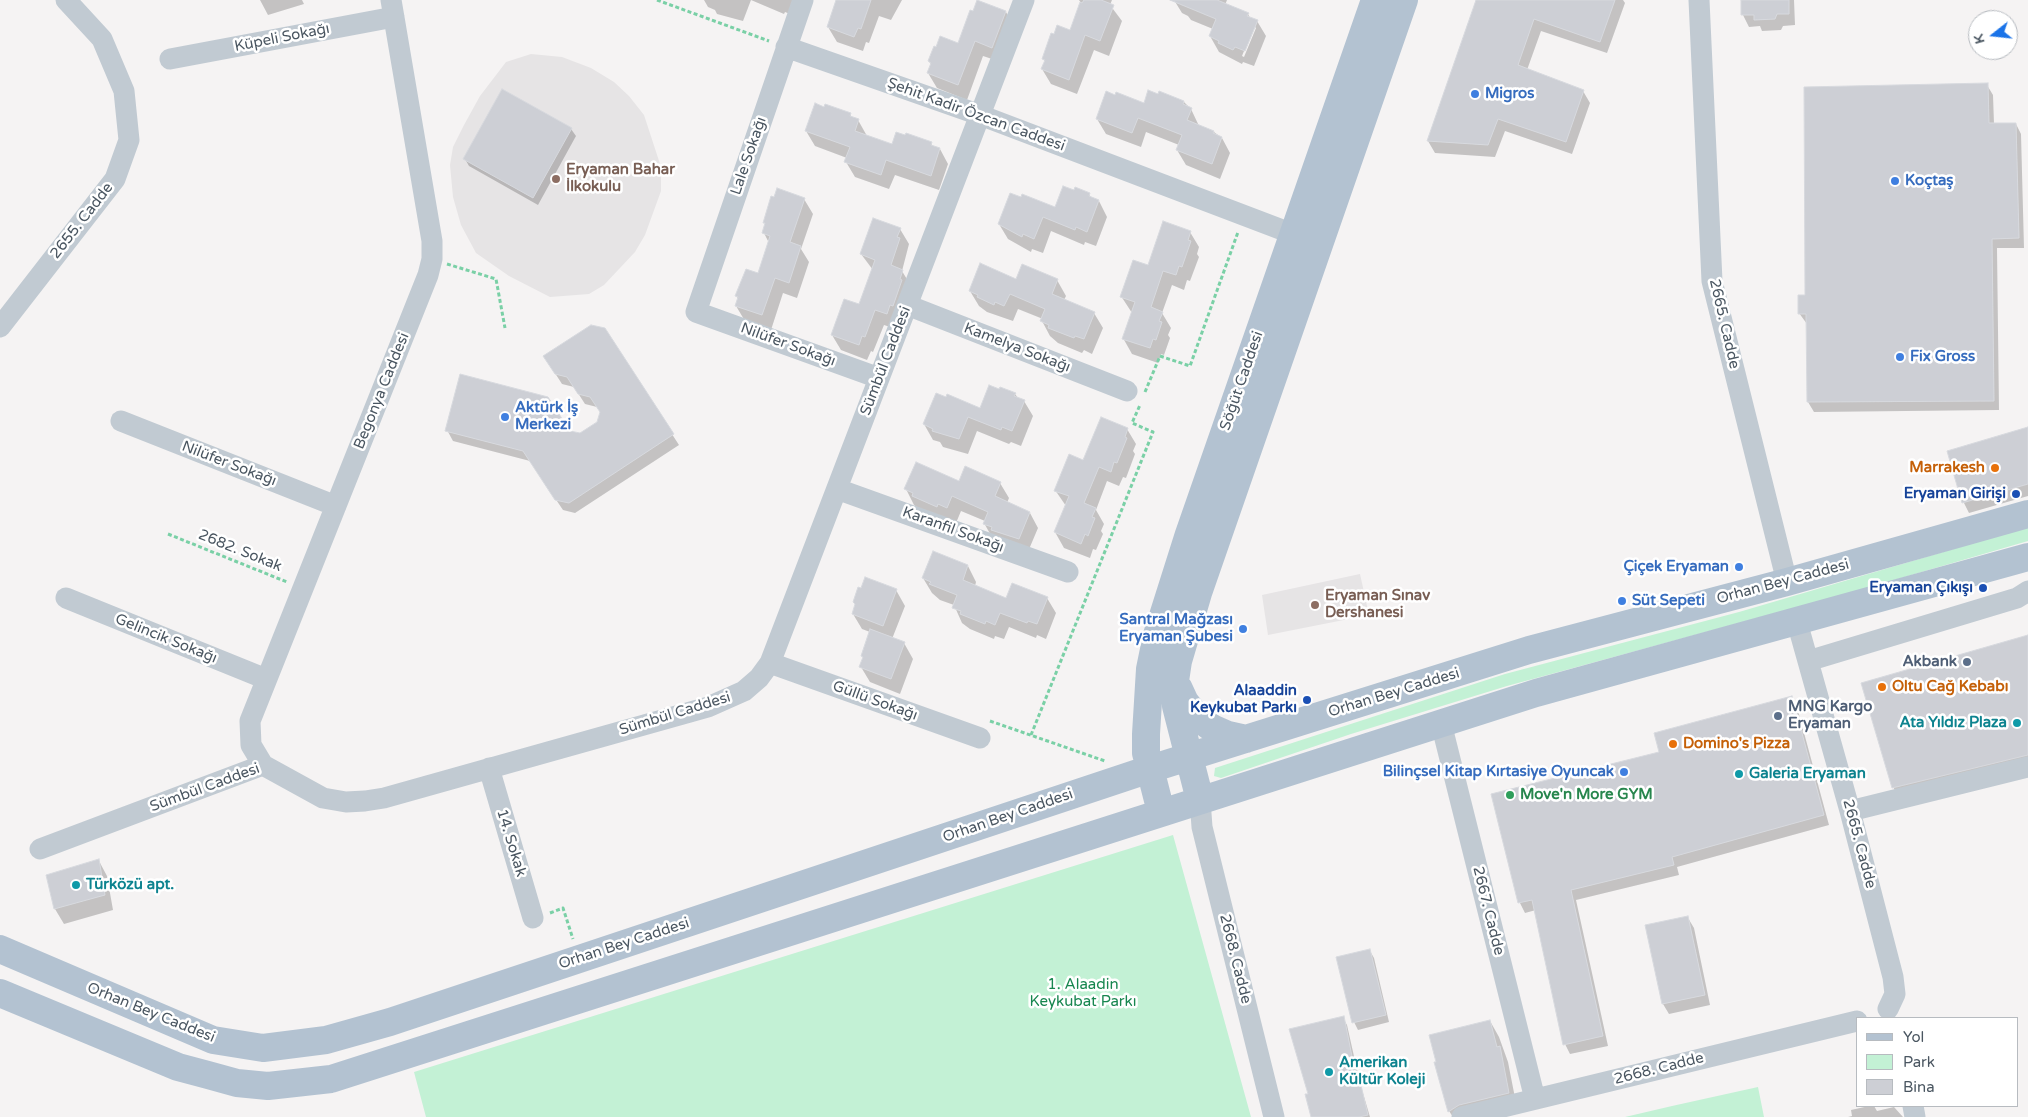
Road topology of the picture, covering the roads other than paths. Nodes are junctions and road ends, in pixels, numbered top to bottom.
1 (66, 0) edge
2 (803, 0) edge
3 (1024, 0) edge
4 (1375, 0) edge
5 (1404, 0) edge
6 (1699, 0) edge
7 (393, 8) edge
8 (786, 47) junction
9 (170, 59) dead end
10 (980, 115) junction
11 (1293, 234) junction
12 (908, 305) junction
13 (696, 312) joint
14 (0, 327) edge
15 (880, 378) junction
16 (1128, 391) dead end
17 (121, 421) dead end
18 (837, 488) junction
19 (336, 506) junction
20 (2028, 514) edge
21 (2027, 561) edge
22 (1068, 572) dead end
23 (1787, 582) junction
24 (2028, 591) edge
25 (66, 598) dead end
26 (1797, 622) junction
27 (1808, 661) junction
28 (770, 663) junction
29 (266, 680) junction
30 (1175, 681) junction
31 (1441, 723) junction
32 (980, 738) road end
33 (1246, 739) junction
34 (1189, 757) junction
35 (263, 765) junction
36 (2028, 767) edge
37 (489, 768) junction
38 (1145, 771) junction
39 (1200, 800) junction
40 (1850, 811) junction
41 (1161, 812) junction
42 (40, 849) dead end
43 (533, 918) road end
44 (0, 949) edge
45 (0, 993) edge
46 (1889, 1014) edge
47 (1872, 1017) edge
48 (1856, 1021) edge
49 (1535, 1099) junction
50 (1274, 1117) edge
51 (1462, 1117) edge

1 - 14 street, 2655. Cadde
2 - 8 street, Lale Sokağı
3 - 10 street, Sümbül Caddesi
4 - 11 main road, Söğüt Caddesi
5 - 30 main road, Söğüt Caddesi
6 - 23 street, 2665. Cadde
7 - 9 street, Küpeli Sokağı
7 - 19 street, Begonya Caddesi
8 - 10 street, Şehit Kadir Özcan Caddesi
8 - 13 street, Lale Sokağı
10 - 11 street, Şehit Kadir Özcan Caddesi
10 - 12 street, Sümbül Caddesi
11 - 38 main road, Söğüt Caddesi
12 - 15 street, Sümbül Caddesi
12 - 16 street, Kamelya Sokağı
13 - 15 street, Nilüfer Sokağı
15 - 18 street, Sümbül Caddesi
17 - 19 street, Nilüfer Sokağı
18 - 22 street, Karanfil Sokağı
18 - 28 street, Sümbül Caddesi
19 - 29 street, Begonya Caddesi
20 - 23 main road, Orhan Bey Caddesi
21 - 26 main road
23 - 33 main road, Orhan Bey Caddesi
24 - 27 street
25 - 29 street, Gelincik Sokağı
26 - 27 street, 2665. Cadde
26 - 31 main road
27 - 40 street, 2665. Cadde
28 - 32 street, Güllü Sokağı
28 - 37 street, Sümbül Caddesi
29 - 35 street, Begonya Caddesi
30 - 33 main road
30 - 34 main road, Söğüt Caddesi
31 - 39 main road
31 - 49 street, 2667. Cadde
33 - 34 main road, Orhan Bey Caddesi
34 - 38 main road, Orhan Bey Caddesi
34 - 39 main road, Söğüt Caddesi
35 - 37 street, Sümbül Caddesi
35 - 42 street, Sümbül Caddesi
36 - 40 street
37 - 43 street, 14. Sokak
38 - 41 main road, Söğüt Caddesi
38 - 44 main road, Orhan Bey Caddesi
39 - 41 main road
39 - 50 street, 2668. Cadde
40 - 46 street, 2665. Cadde
41 - 45 main road
46 - 47 street
48 - 49 street, 2668. Cadde
49 - 51 street, 2668. Cadde

